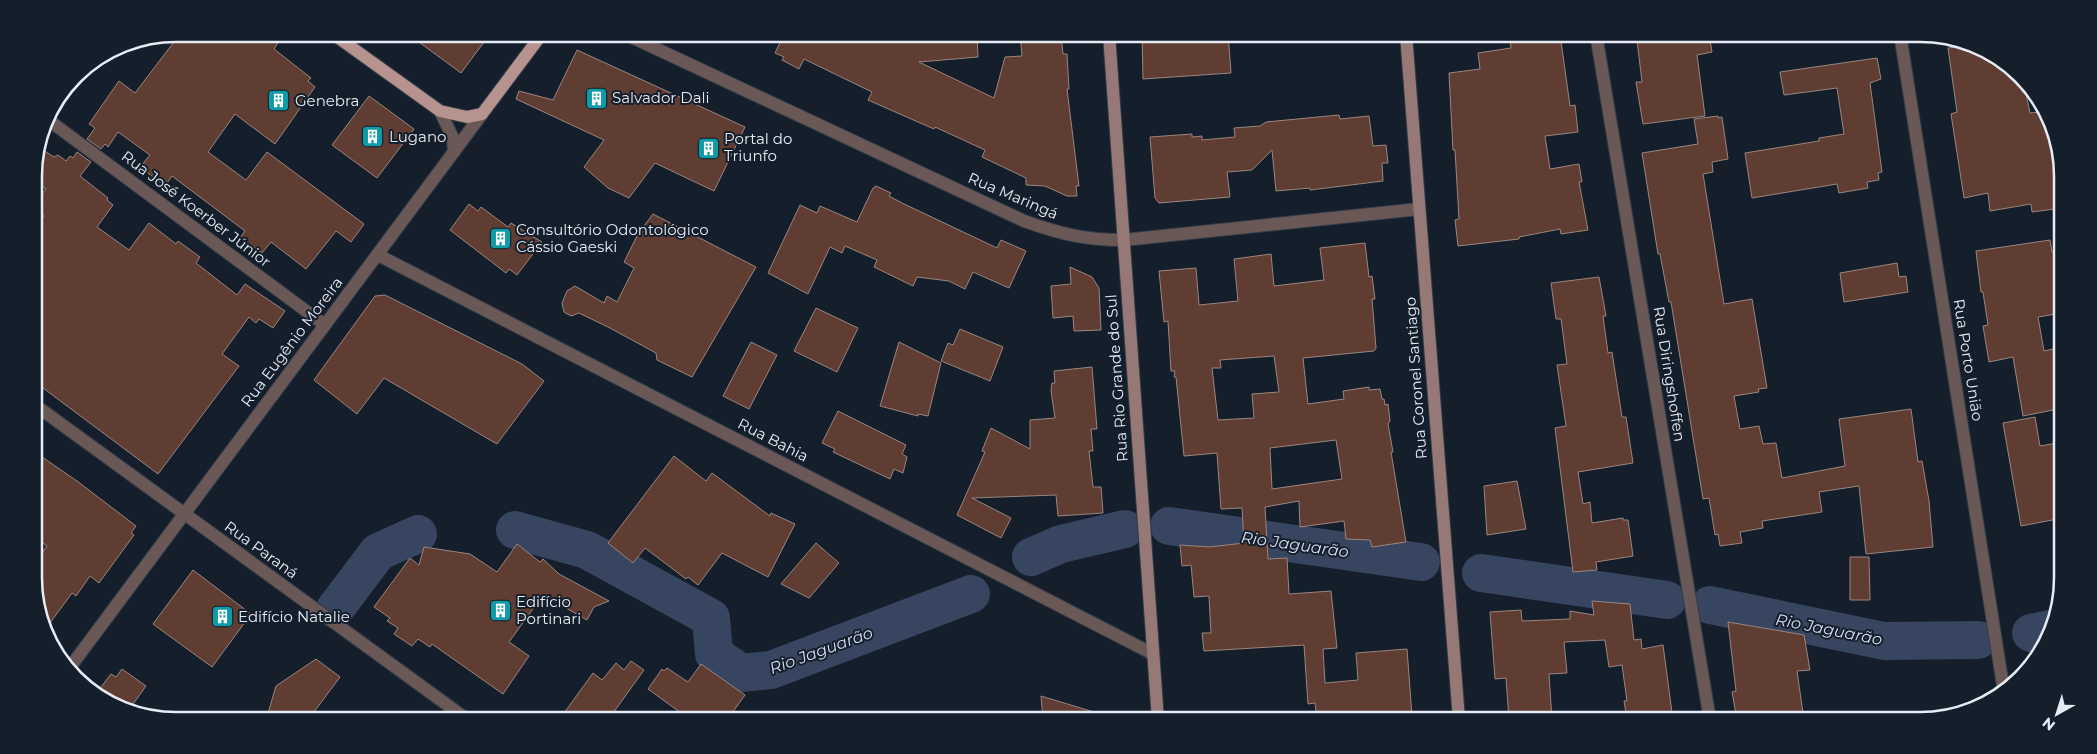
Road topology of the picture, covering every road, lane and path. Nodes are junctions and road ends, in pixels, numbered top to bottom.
1 (344, 42) edge
2 (536, 42) edge
3 (642, 42) edge
4 (1110, 42) edge
5 (1407, 42) edge
6 (1597, 42) edge
7 (1901, 42) edge
8 (440, 111) junction
9 (482, 114) junction
10 (53, 124) edge
11 (454, 152) junction
12 (1419, 209) junction
13 (1124, 240) junction
14 (378, 255) junction
15 (325, 325) junction
16 (42, 410) edge
17 (185, 514) junction
18 (1153, 654) junction
19 (73, 663) edge
20 (2003, 683) edge
21 (1157, 711) edge
22 (1458, 711) edge
23 (1709, 711) edge
24 (446, 712) edge

1 - 8 main road
2 - 9 main road, Rua Eugênio Moreira
3 - 13 street, Rua Maringá
4 - 13 main road, Rua Rio Grande do Sul
5 - 12 main road, Rua Coronel Santiago
6 - 23 street, Rua Diringshoffen
7 - 20 street, Rua Porto União
8 - 9 main road
8 - 11 street
9 - 11 street, Rua Eugênio Moreira
10 - 15 street, Rua José Koerber Júnior
11 - 14 street, Rua Eugênio Moreira
12 - 13 street, Rua Maringá
12 - 22 main road, Rua Coronel Santiago
13 - 18 main road, Rua Rio Grande do Sul
14 - 15 street, Rua Eugênio Moreira
14 - 18 street, Rua Bahia
15 - 17 street, Rua Eugênio Moreira
16 - 17 street, Rua Paraná
17 - 19 street, Rua Eugênio Moreira
17 - 24 street, Rua Paraná
18 - 21 main road, Rua Rio Grande do Sul

